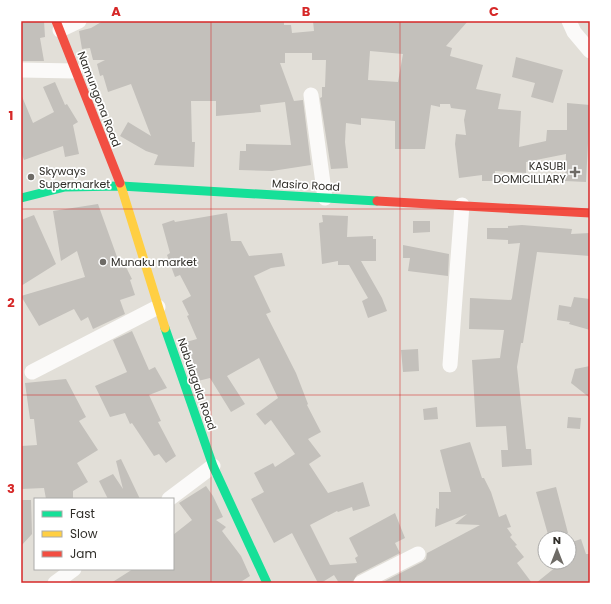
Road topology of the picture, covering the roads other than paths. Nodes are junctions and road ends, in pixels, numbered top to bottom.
1 (79, 21) edge
2 (569, 21) edge
3 (58, 26) edge
4 (590, 51) edge
5 (21, 70) edge
6 (75, 71) junction
7 (311, 95) dead end
8 (121, 186) junction
9 (21, 198) edge
10 (324, 198) junction
11 (462, 205) junction
12 (590, 212) edge
13 (158, 307) junction
14 (450, 365) dead end
15 (32, 372) dead end
16 (213, 466) junction
17 (170, 498) edge
18 (418, 554) dead end
19 (73, 570) edge
20 (55, 583) edge
21 (267, 583) edge
22 (361, 583) edge

1 - 3 street
2 - 4 street
3 - 6 street, Namungona Road
5 - 6 street
6 - 8 street, Namungona Road
7 - 10 street
8 - 9 street, Masiro Road
8 - 10 street, Masiro Road
8 - 13 street, Nabulagala Road
10 - 11 street, Masiro Road
11 - 12 street, Masiro Road
11 - 14 street
13 - 15 street
13 - 16 street, Nabulagala Road
16 - 17 street
16 - 21 street, Nabulagala Road
18 - 22 street
19 - 20 street

